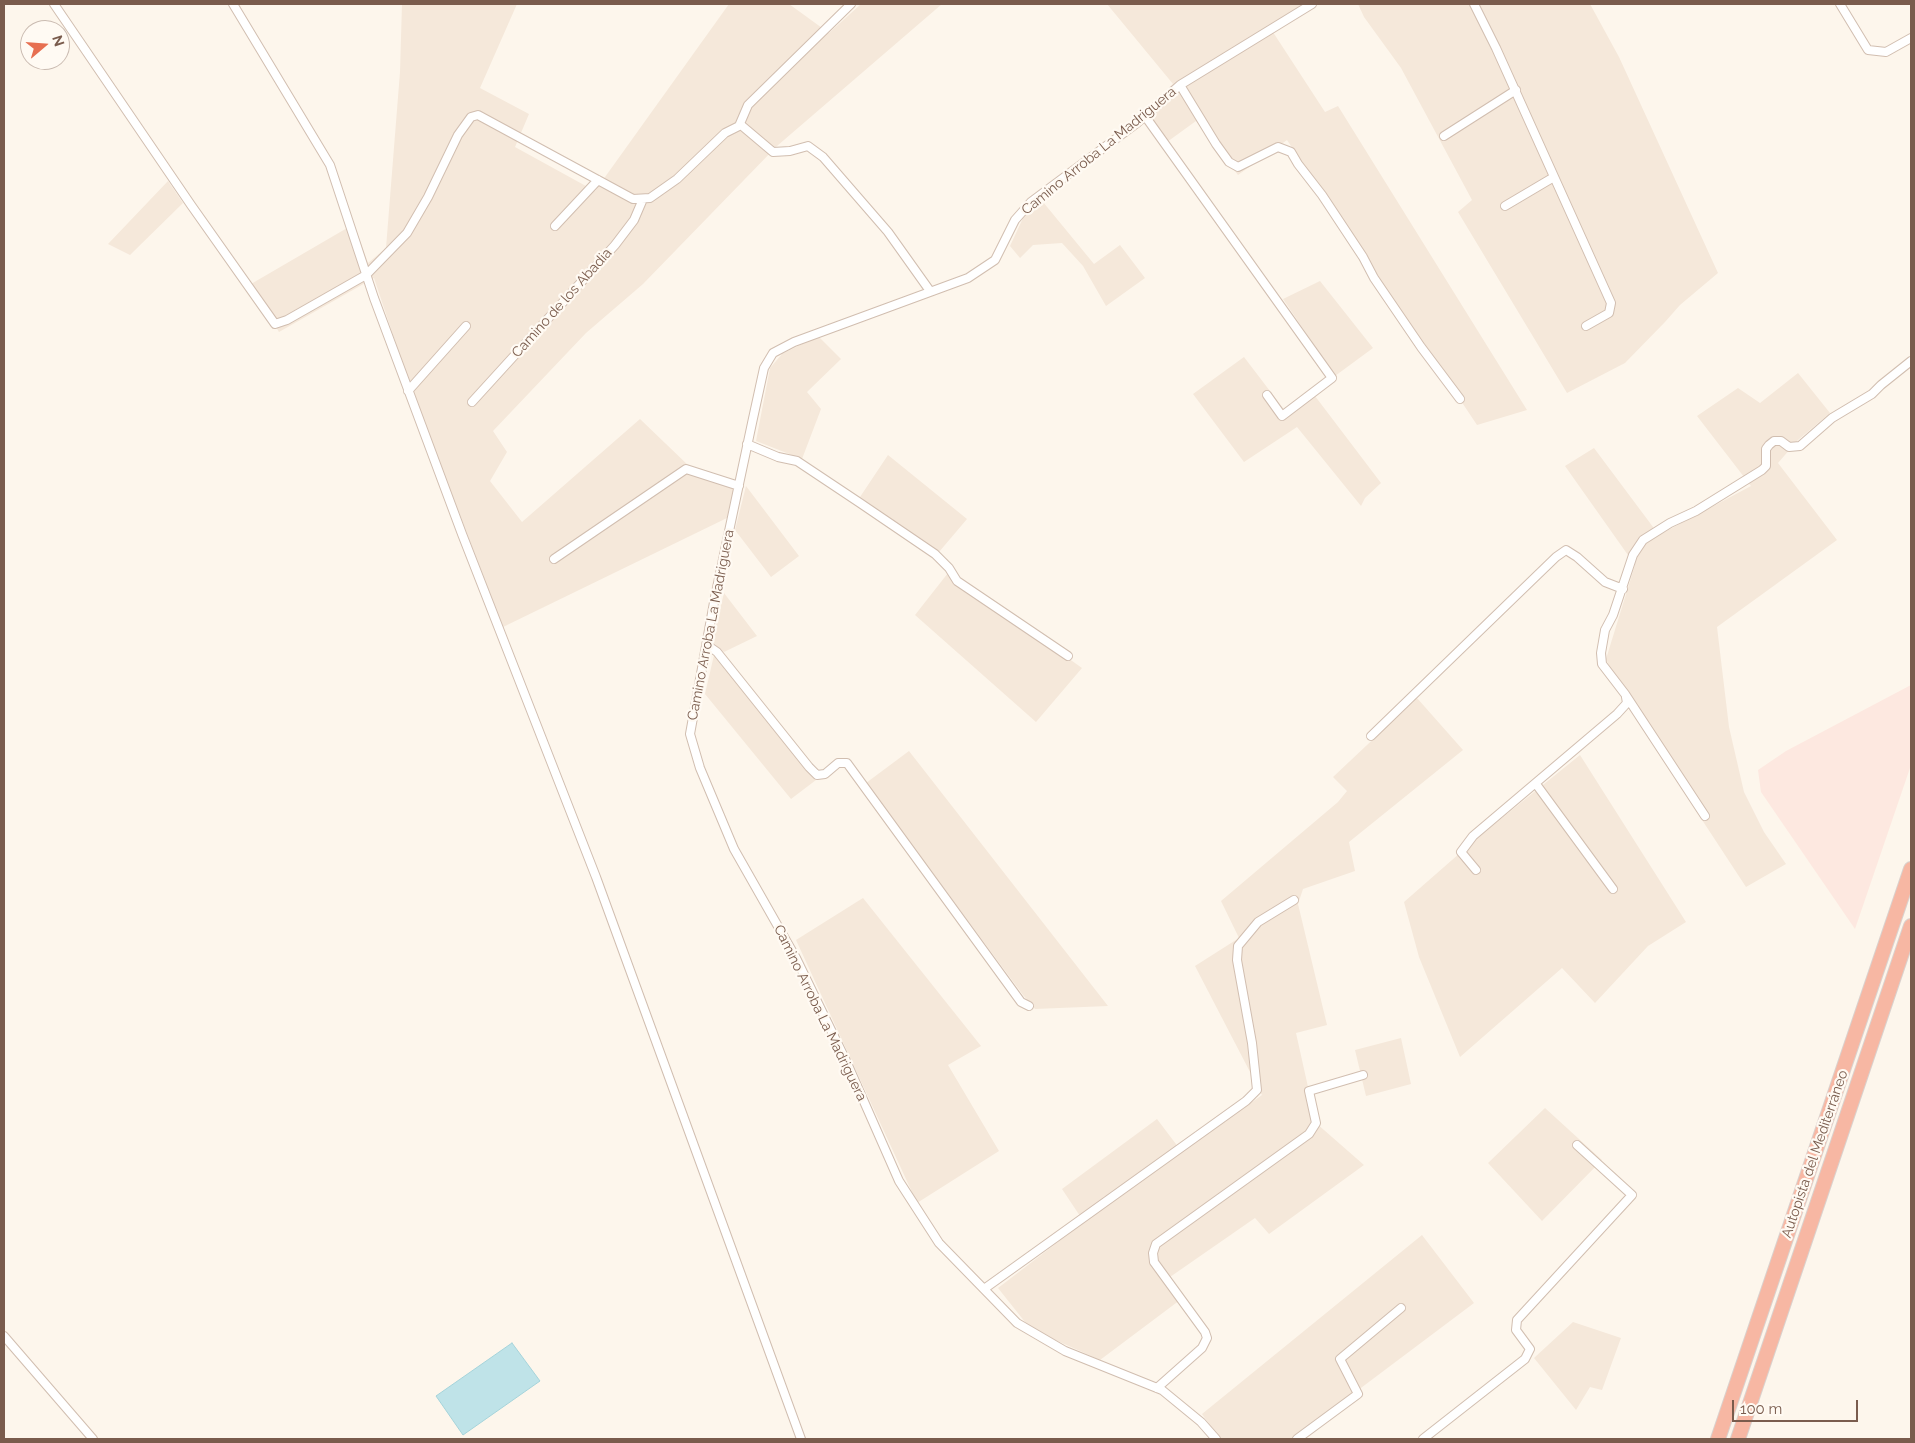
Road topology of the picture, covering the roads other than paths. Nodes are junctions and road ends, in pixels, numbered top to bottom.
1 (54, 4) edge
2 (234, 4) edge
3 (851, 4) edge
4 (1312, 4) edge
5 (1474, 4) edge
6 (1840, 4) edge
7 (1911, 38) edge
8 (1180, 85) junction
9 (1516, 90) junction
10 (1145, 116) junction
11 (739, 126) junction
12 (1444, 136) dead end
13 (1554, 177) junction
14 (598, 180) junction
15 (643, 198) junction
16 (1505, 206) dead end
17 (555, 226) dead end
18 (366, 275) junction
19 (930, 291) junction
20 (466, 326) dead end
21 (1586, 326) dead end
22 (1911, 361) edge
23 (408, 391) junction
24 (1267, 395) dead end
25 (1460, 399) dead end
26 (472, 402) dead end
27 (747, 444) junction
28 (739, 486) junction
29 (554, 559) dead end
30 (1623, 589) junction
31 (707, 645) junction
32 (1068, 656) dead end
33 (1625, 694) junction
34 (1371, 736) dead end
35 (1536, 784) junction
36 (1705, 816) dead end
37 (1476, 870) dead end
38 (1911, 870) edge
39 (1613, 888) dead end
40 (1294, 900) dead end
41 (1911, 926) edge
42 (1030, 1006) dead end
43 (1362, 1075) dead end
44 (1577, 1145) dead end
45 (984, 1289) junction
46 (1401, 1308) dead end
47 (4, 1336) edge
48 (1157, 1388) junction
49 (93, 1439) edge
50 (801, 1439) edge
51 (1216, 1439) edge
52 (1297, 1439) edge
53 (1423, 1439) edge
54 (1718, 1439) edge
55 (1738, 1439) edge

1 - 18 street
2 - 18 street
3 - 11 street
4 - 8 street, Camino Arroba La Madriguera
5 - 9 street
6 - 7 street
8 - 10 street, Camino Arroba La Madriguera
8 - 25 street
9 - 12 street
9 - 13 street
10 - 19 street, Camino Arroba La Madriguera
10 - 24 street
11 - 15 street
11 - 19 street
13 - 16 street
13 - 21 street
14 - 15 street
14 - 17 street
14 - 18 street
15 - 26 street, Camino de los Abadia
18 - 23 street
19 - 27 street, Camino Arroba La Madriguera
20 - 23 street
22 - 30 street
23 - 50 street
27 - 28 street, Camino Arroba La Madriguera
27 - 32 street
28 - 29 street
28 - 31 street, Camino Arroba La Madriguera
30 - 33 street
30 - 34 street
31 - 42 street
31 - 45 street, Camino Arroba La Madriguera
33 - 35 street
33 - 36 street
35 - 37 street
35 - 39 street
38 - 54 highway, Autopista del Mediterráneo
40 - 45 street
41 - 55 highway, Autopista del Mediterráneo
43 - 48 street
44 - 53 street
45 - 48 street, Camino Arroba La Madriguera
46 - 52 street
47 - 49 street
48 - 51 street, Camino Arroba La Madriguera

